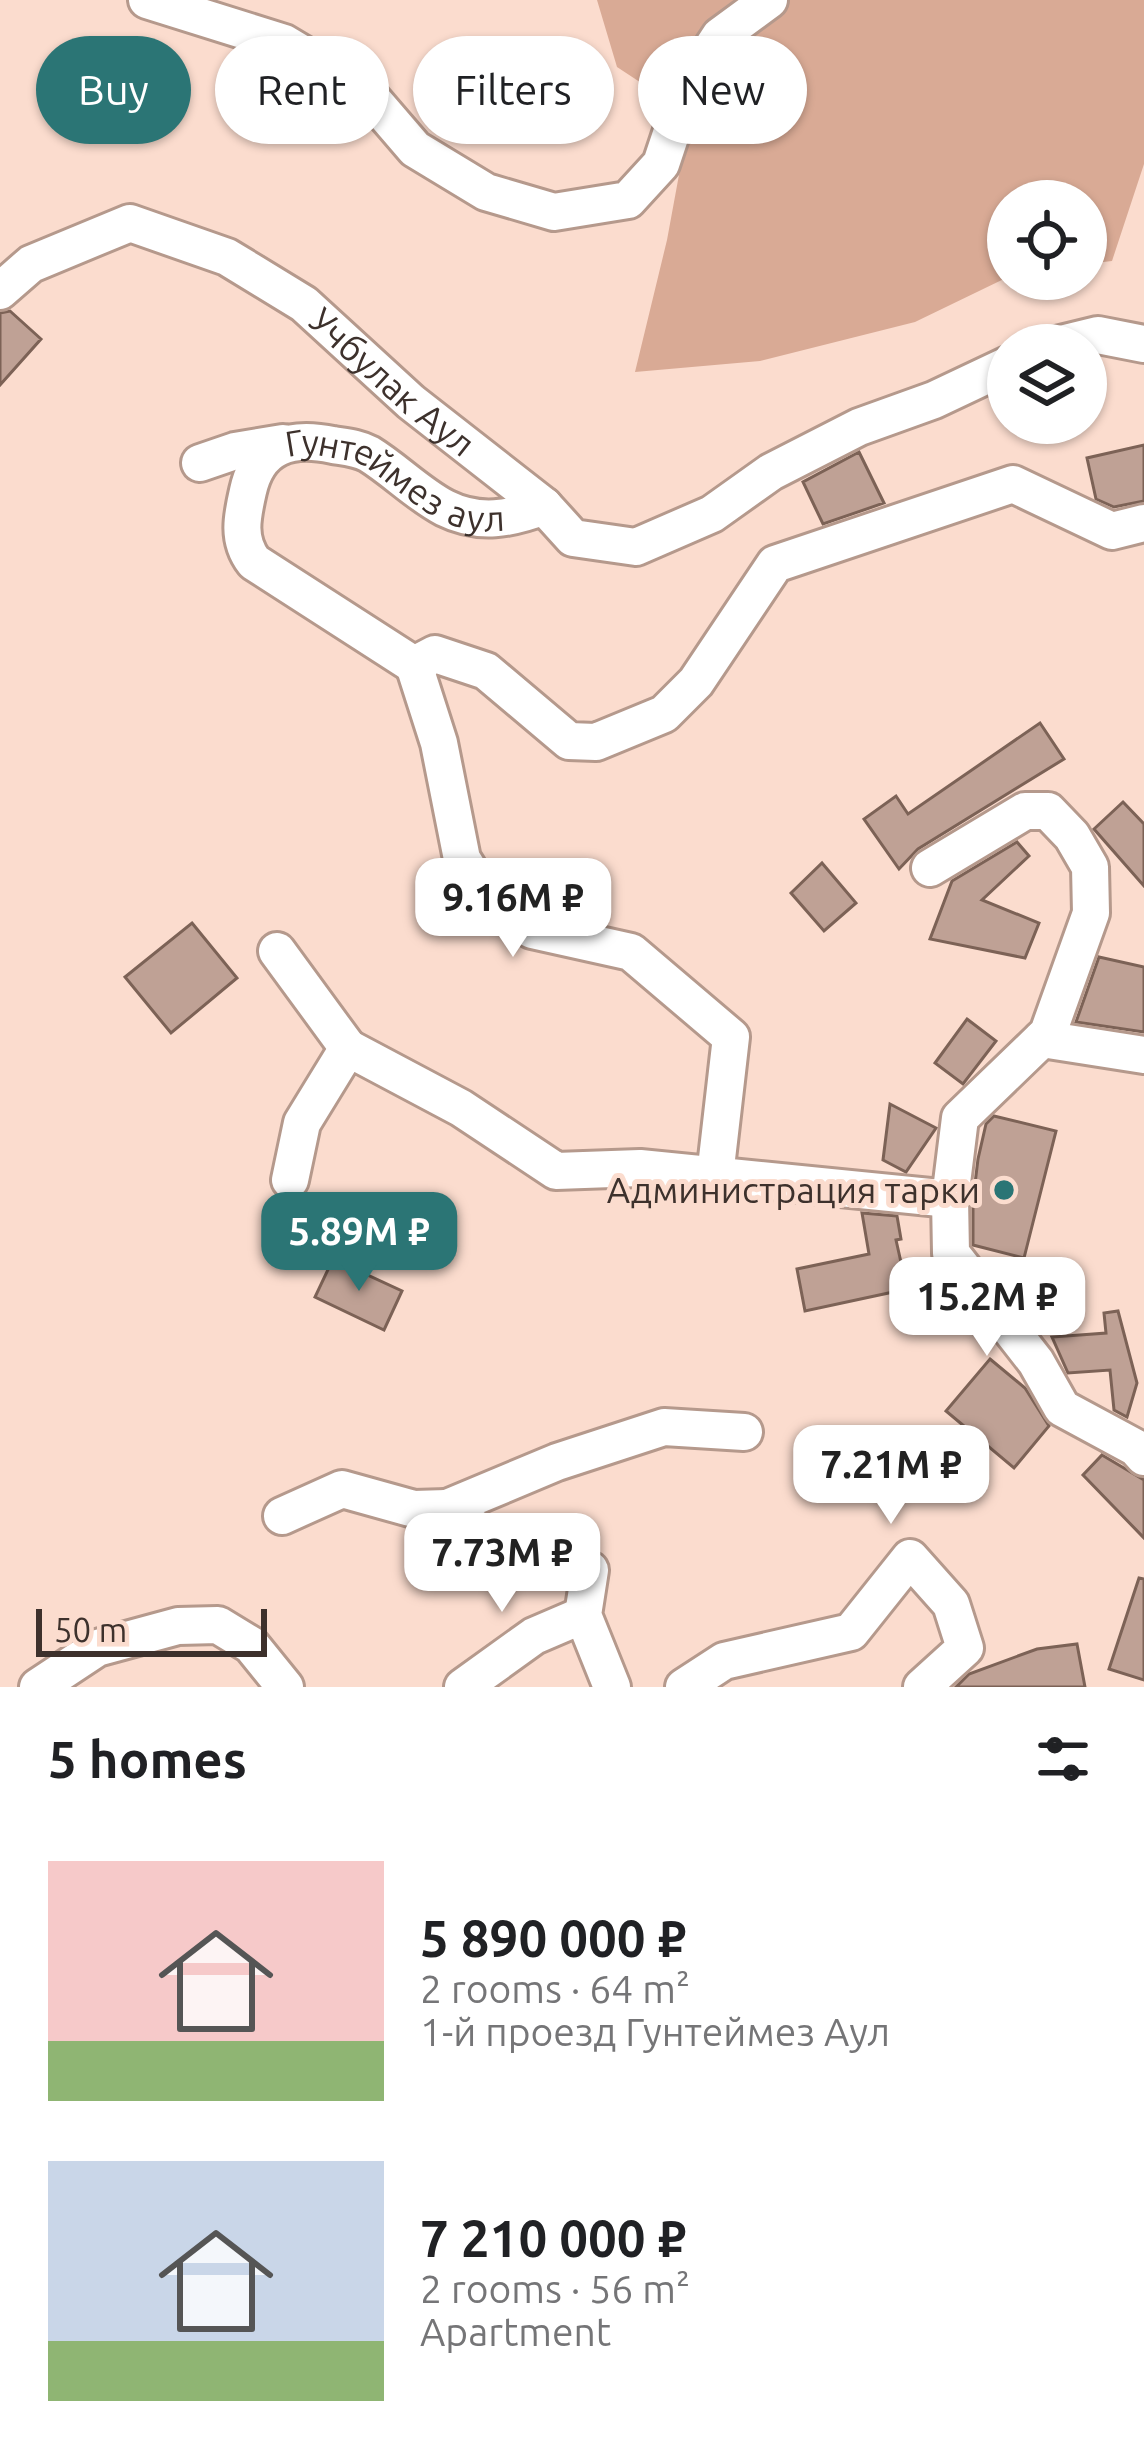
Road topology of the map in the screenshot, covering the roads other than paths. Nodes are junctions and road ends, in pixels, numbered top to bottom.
1 (147, 0) edge
2 (769, 0) edge
3 (0, 291) edge
4 (1107, 337) edge
5 (1144, 344) edge
6 (987, 375) edge
7 (286, 442) junction
8 (200, 463) dead end
9 (544, 506) junction
10 (1144, 523) edge
11 (414, 665) junction
12 (930, 868) dead end
13 (277, 951) dead end
14 (1042, 1039) junction
15 (349, 1048) junction
16 (1144, 1055) edge
17 (716, 1176) junction
18 (290, 1180) dead end
19 (950, 1198) junction
20 (744, 1432) dead end
21 (1144, 1456) edge
22 (447, 1508) junction
23 (282, 1516) dead end
24 (583, 1616) junction
25 (38, 1687) edge
26 (285, 1687) edge
27 (463, 1687) edge
28 (612, 1687) edge
29 (684, 1687) edge
30 (922, 1687) edge

1 - 2 street
3 - 9 street, Учбулак Аул
4 - 5 street
6 - 9 street, Учбулак Аул
7 - 8 street
7 - 9 street, Гунтеймез аул
7 - 11 street, Гунтеймез аул
10 - 11 street
11 - 17 street
12 - 14 street
13 - 15 street
14 - 16 street
14 - 19 street
15 - 17 street
15 - 18 street
17 - 19 street
19 - 21 street
20 - 22 street
22 - 23 street
22 - 24 street
24 - 27 street
24 - 28 street
25 - 26 street
29 - 30 street

